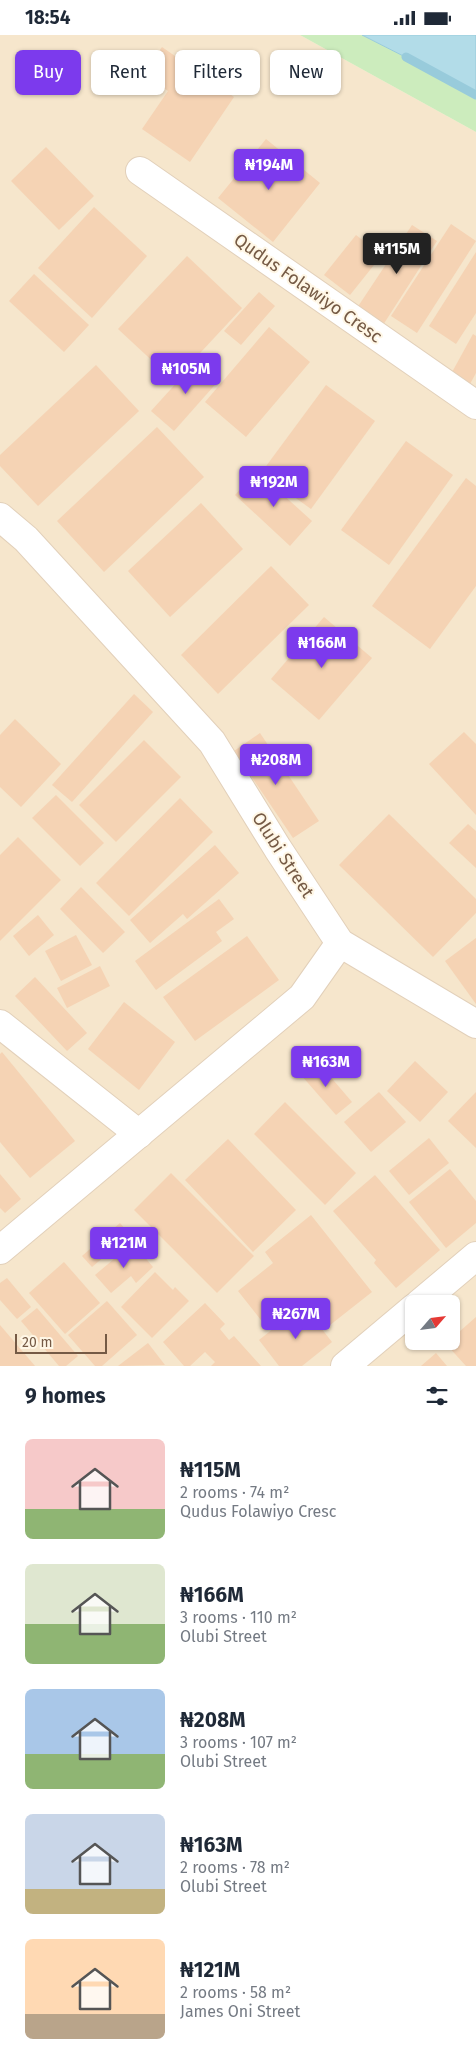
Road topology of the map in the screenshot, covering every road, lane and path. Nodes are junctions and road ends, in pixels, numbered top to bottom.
1 (140, 171) dead end
2 (476, 405) edge
3 (0, 517) edge
4 (340, 943) junction
5 (0, 1024) edge
6 (476, 1024) edge
7 (139, 1134) junction
8 (0, 1250) edge
9 (476, 1256) edge
10 (430, 1295) edge
11 (405, 1316) edge
12 (345, 1366) edge

1 - 2 street, Qudus Folawiyo Cresc
3 - 4 street, Olubi Street
4 - 6 street, Olubi Street
4 - 7 street
5 - 7 street
7 - 8 street
9 - 10 street
11 - 12 street

